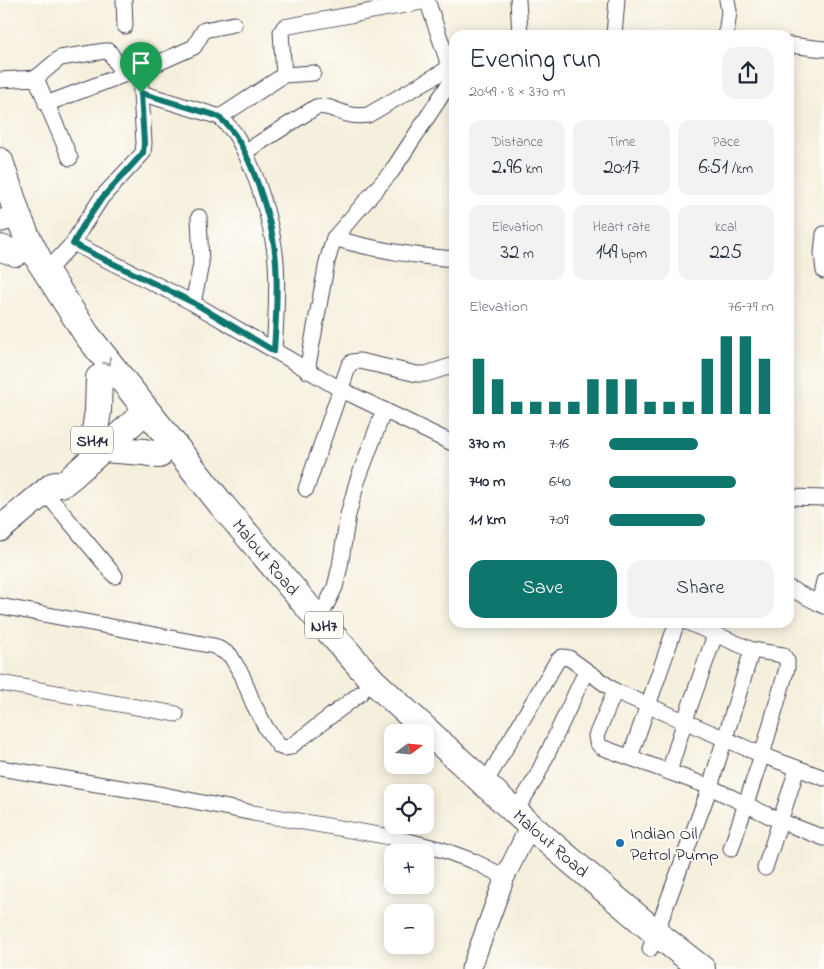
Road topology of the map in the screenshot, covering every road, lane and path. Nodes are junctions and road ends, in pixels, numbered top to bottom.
1 (124, 0) edge
2 (518, 0) edge
3 (617, 0) edge
4 (727, 0) edge
5 (427, 1) edge
6 (234, 24) dead end
7 (125, 26) dead end
8 (520, 30) edge
9 (614, 30) edge
10 (727, 30) edge
11 (794, 46) edge
12 (823, 54) edge
13 (449, 64) edge
14 (140, 71) junction
15 (313, 73) dead end
16 (449, 74) edge
17 (123, 75) junction
18 (284, 75) junction
19 (36, 78) junction
20 (449, 78) edge
21 (0, 80) edge
22 (141, 93) junction
23 (46, 104) junction
24 (220, 117) junction
25 (245, 152) junction
26 (70, 158) dead end
27 (0, 160) edge
28 (5, 213) edge
29 (199, 217) dead end
30 (824, 234) edge
31 (334, 238) junction
32 (73, 244) junction
33 (8, 250) edge
34 (449, 259) edge
35 (824, 271) edge
36 (46, 272) junction
37 (194, 303) junction
38 (274, 351) junction
39 (449, 367) edge
40 (307, 371) junction
41 (99, 378) junction
42 (340, 390) junction
43 (384, 410) junction
44 (135, 411) junction
45 (449, 442) edge
46 (99, 443) junction
47 (159, 456) junction
48 (49, 488) junction
49 (306, 489) dead end
50 (794, 497) edge
51 (824, 498) edge
52 (215, 509) junction
53 (0, 529) edge
54 (115, 576) dead end
55 (824, 581) edge
56 (794, 590) edge
57 (821, 604) edge
58 (0, 606) edge
59 (319, 620) junction
60 (675, 628) edge
61 (700, 628) edge
62 (715, 635) junction
63 (752, 650) junction
64 (586, 671) junction
65 (0, 683) edge
66 (615, 691) junction
67 (361, 692) junction
68 (648, 706) junction
69 (176, 714) dead end
70 (684, 720) junction
71 (396, 724) edge
72 (725, 738) junction
73 (762, 755) junction
74 (630, 757) junction
75 (434, 759) edge
76 (0, 768) edge
77 (797, 769) junction
78 (669, 772) junction
79 (824, 778) edge
80 (485, 783) junction
81 (710, 787) junction
82 (746, 803) junction
83 (515, 812) junction
84 (780, 822) junction
85 (824, 838) edge
86 (523, 840) junction
87 (731, 849) dead end
88 (765, 868) dead end
89 (505, 877) junction
90 (653, 941) junction
91 (471, 969) edge
92 (675, 969) edge
93 (702, 969) edge

1 - 7 street
2 - 8 street
3 - 9 street
4 - 10 street
5 - 13 street
5 - 18 street
6 - 14 street
11 - 12 street
14 - 17 street
14 - 22 street
15 - 18 street
16 - 25 street
17 - 19 street
17 - 23 street
18 - 24 street
19 - 21 street
19 - 23 street
20 - 31 street
22 - 24 street
22 - 32 street
23 - 26 street
24 - 25 street
25 - 38 street
27 - 28 highway, NH7
28 - 33 highway, Malout Road / NH7
28 - 36 highway, Malout Road / NH7
29 - 37 street
30 - 35 street
31 - 34 street
31 - 40 street
32 - 36 street
32 - 37 street
33 - 41 highway, Malout Road / NH7
36 -> 44 highway, Malout Road / NH7
37 - 38 street
38 - 40 street
39 - 42 street
40 - 42 street
41 - 44 highway, Malout Road / NH7
41 - 46 highway
42 - 43 street
42 - 49 street
43 - 45 street
43 - 59 street
44 - 46 main road, SH14
44 - 47 highway, Malout Road / NH7
44 - 52 highway, Malout Road / NH7
46 - 47 highway
46 - 48 main road, SH14
47 - 52 highway, Malout Road / NH7
48 - 53 main road, SH14
48 - 54 street
50 - 51 street
52 - 59 highway, Malout Road / NH7
52 - 67 highway, Malout Road / NH7
55 - 57 street
56 - 57 street
58 - 67 street
59 - 80 highway, Malout Road / NH7
60 - 68 street
61 - 62 street
62 - 63 street
62 - 70 street
63 - 72 street
63 - 73 street
64 - 66 street
64 - 80 street
64 - 83 street
65 - 69 street
66 - 68 street
66 - 74 street
67 - 71 highway, Malout Road / NH7
68 - 70 street
68 - 74 street
70 - 72 street
70 - 78 street
72 - 73 street
72 - 81 street
73 - 77 street
73 - 82 street
74 - 78 street
75 - 86 highway, Malout Road / NH7
76 - 89 street
77 - 79 street
77 - 84 street
78 - 81 street
80 - 83 highway, Malout Road / NH7
81 - 82 street
81 - 90 street
82 - 84 street
82 - 87 street
83 - 90 highway, Malout Road / NH7
84 - 85 street
84 - 88 street
86 - 89 street
86 - 90 highway, Malout Road / NH7
89 - 91 street
90 - 92 highway, Malout Road / NH7
90 - 93 highway, Malout Road / NH7

